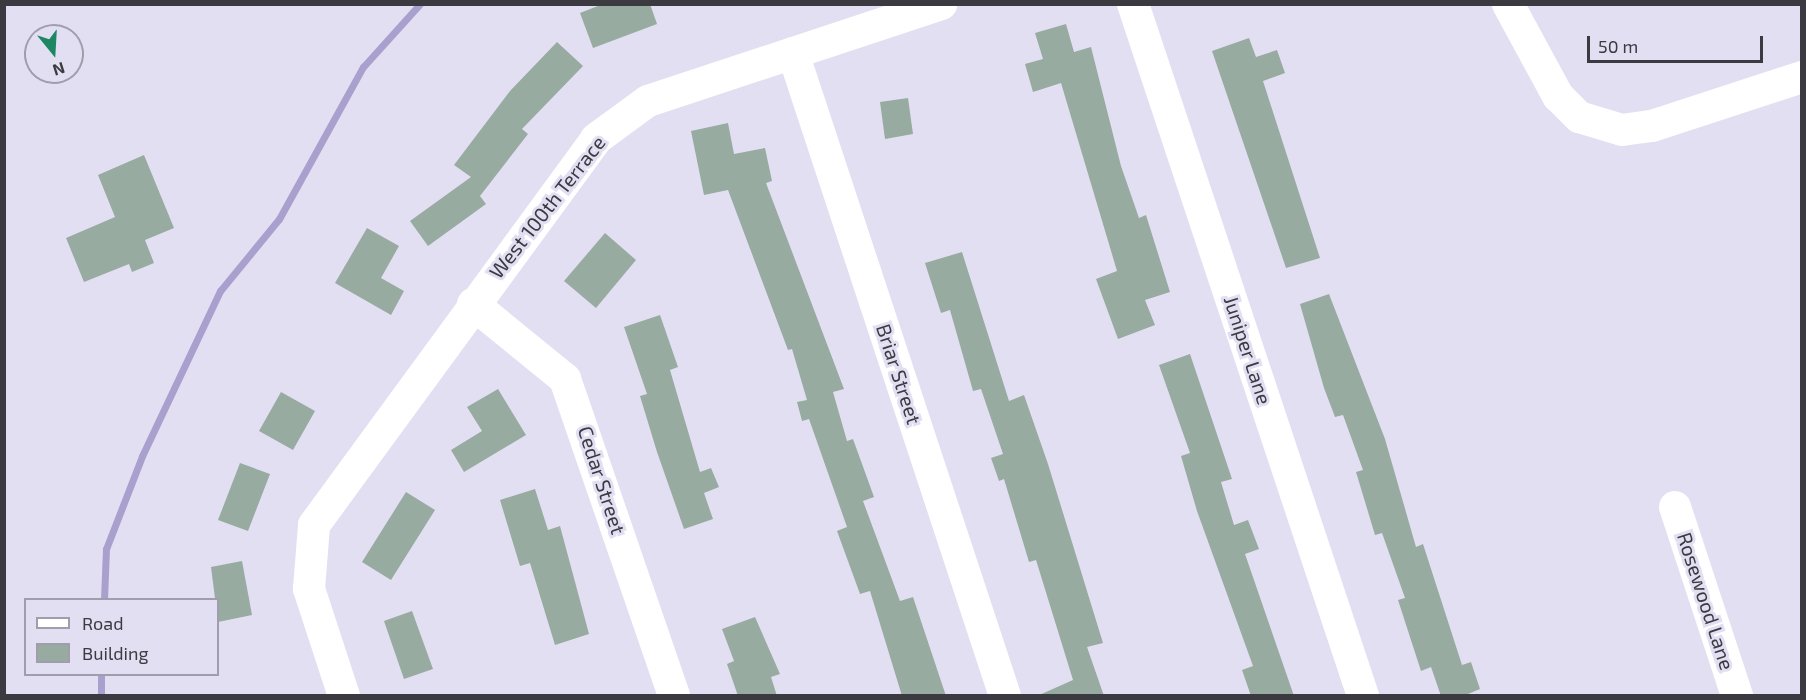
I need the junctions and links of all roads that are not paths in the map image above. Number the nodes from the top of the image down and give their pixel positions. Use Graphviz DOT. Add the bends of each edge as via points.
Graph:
graph roads {
  1 [pos="941,4"];
  2 [pos="1133,4"];
  3 [pos="1509,4"];
  4 [pos="793,53"];
  5 [pos="1802,77"];
  6 [pos="473,304"];
  7 [pos="1675,507"];
  8 [pos="344,696"];
  9 [pos="674,696"];
  10 [pos="1005,696"];
  11 [pos="1363,696"];
  12 [pos="1737,696"];
  1 -- 4 [label="street, West 100th Terrace"];
  2 -- 11 [label="street, Juniper Lane"];
  3 -- 5 [label="street" via="1558,96 1579,117 1622,130"];
  4 -- 6 [label="street, West 100th Terrace" via="648,101 621,116 596,139"];
  4 -- 10 [label="street, Briar Street"];
  6 -- 8 [label="street, West 100th Terrace" via="320,517 307,561 309,589"];
  6 -- 9 [label="street, Cedar Street" via="565,379"];
  7 -- 12 [label="street, Rosewood Lane"];
}
